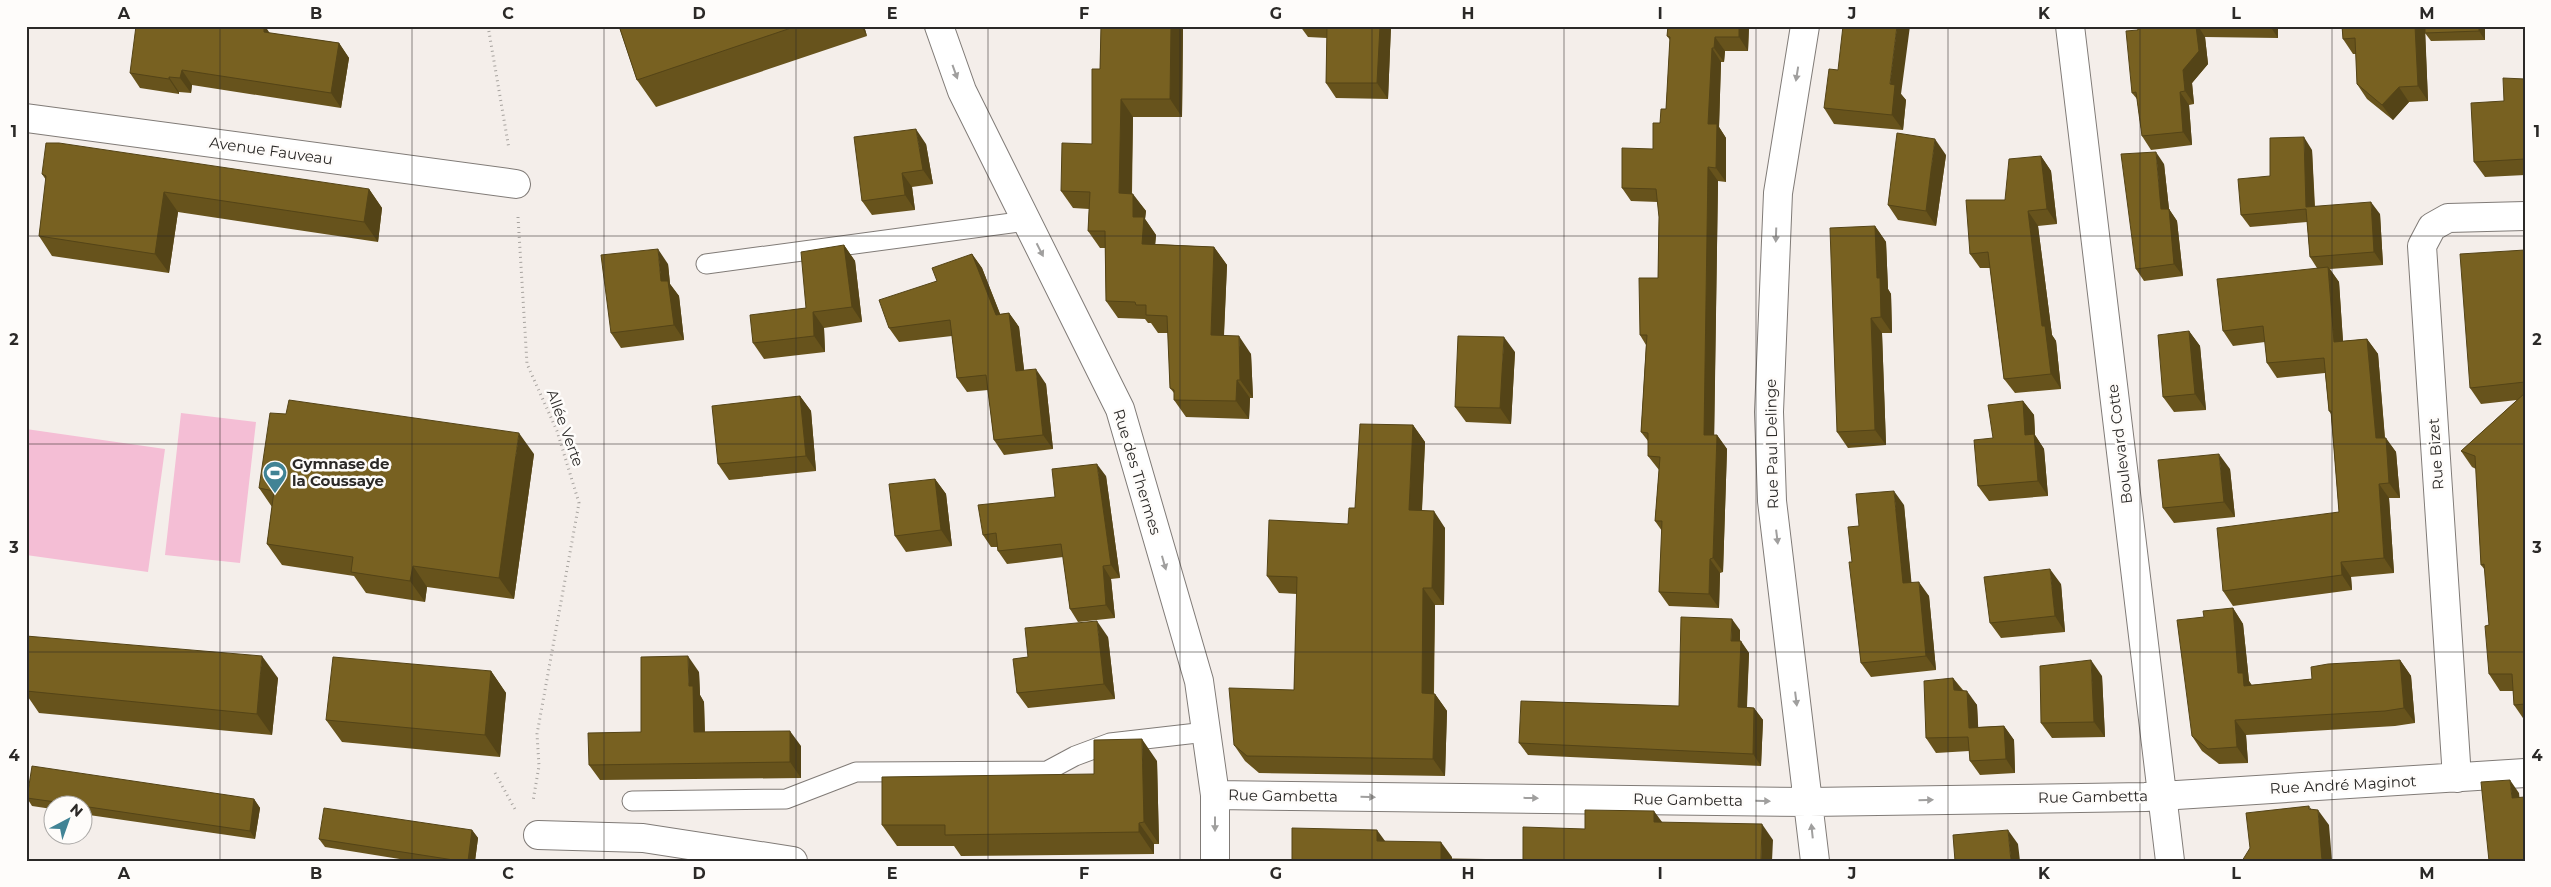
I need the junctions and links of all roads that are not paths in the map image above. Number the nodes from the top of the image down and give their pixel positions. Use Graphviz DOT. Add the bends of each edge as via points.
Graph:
graph roads {
  1 [pos="939,26"];
  2 [pos="1805,26"];
  3 [pos="2070,26"];
  4 [pos="26,118"];
  5 [pos="516,184"];
  6 [pos="2525,216"];
  7 [pos="1026,221"];
  8 [pos="706,264"];
  9 [pos="1206,732"];
  10 [pos="2525,773"];
  11 [pos="2457,778"];
  12 [pos="1214,795"];
  13 [pos="2162,796"];
  14 [pos="632,801"];
  15 [pos="1809,802"];
  16 [pos="534,826"];
  17 [pos="793,861"];
  18 [pos="1214,861"];
  19 [pos="1815,861"];
  20 [pos="2170,861"];
  1 -- 7 [label="street, Rue des Thermes, one-way" via="962,90"];
  2 -- 15 [label="street, Rue Paul Delinge, one-way" via="1778,193 1769,412 1772,501"];
  3 -- 13 [label="street, Boulevard Cotte"];
  4 -- 5 [label="street, Avenue Fauveau"];
  6 -- 11 [label="street, Rue Bizet" via="2448,218 2432,227 2422,246"];
  7 -- 8 [label="lane"];
  7 -- 9 [label="street, Rue des Thermes, one-way" via="1120,409 1198,681"];
  9 -- 12 [label="street, Rue des Thermes"];
  9 -- 14 [label="lane" via="1110,743 1074,756 1047,771 856,772 786,799"];
  10 -- 11 [label="street, Rue André Maginot"];
  11 -- 13 [label="street, Rue André Maginot"];
  12 -- 15 [label="street, Rue Gambetta, one-way"];
  12 -- 18 [label="street, Rue des Thermes, one-way"];
  15 -- 13 [label="street, Rue Gambetta, one-way"];
  13 -- 20 [label="street, Boulevard Cotte"];
  19 -- 15 [label="street, Rue Paul Delinge, one-way"];
  16 -- 17 [label="street" via="643,838"];
}
